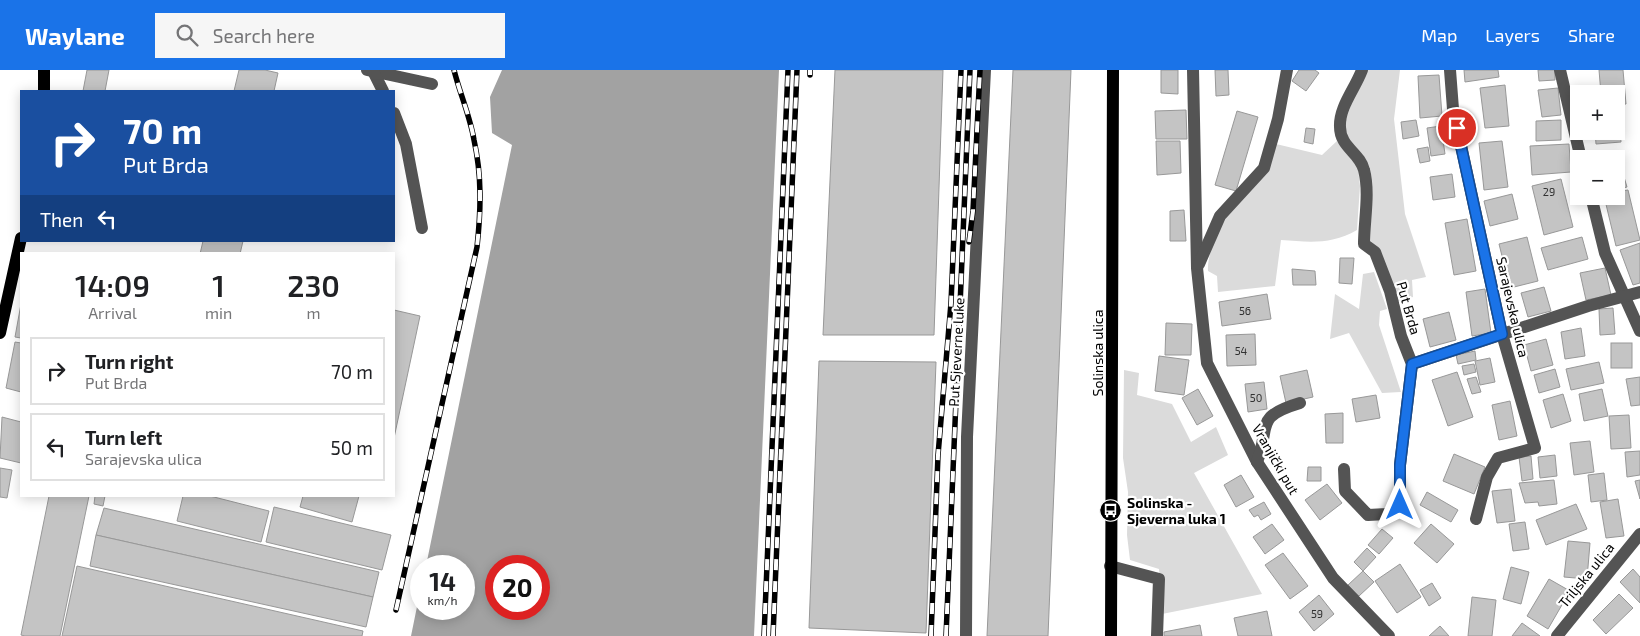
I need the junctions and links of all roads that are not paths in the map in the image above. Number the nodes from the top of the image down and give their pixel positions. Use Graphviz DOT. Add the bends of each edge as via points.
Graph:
graph roads {
  1 [pos="44,70"];
  2 [pos="985,70"];
  3 [pos="1113,70"];
  4 [pos="1193,70"];
  5 [pos="1287,70"];
  6 [pos="1362,70"];
  7 [pos="1450,70"];
  8 [pos="1560,70"];
  9 [pos="370,71"];
  10 [pos="432,84"];
  11 [pos="44,90"];
  12 [pos="382,90"];
  13 [pos="395,116"];
  14 [pos="1579,150"];
  15 [pos="1593,205"];
  16 [pos="422,228"];
  17 [pos="20,242"];
  18 [pos="1197,268"];
  19 [pos="1640,292"];
  20 [pos="1624,296"];
  21 [pos="1640,331"];
  22 [pos="0,333"];
  23 [pos="1502,334"];
  24 [pos="1412,364"];
  25 [pos="1300,403"];
  26 [pos="1257,462"];
  27 [pos="1344,469"];
  28 [pos="1476,519"];
  29 [pos="1640,534"];
  30 [pos="1110,566"];
  31 [pos="966,636"];
  32 [pos="1111,636"];
  33 [pos="1157,636"];
  34 [pos="1389,636"];
  35 [pos="1557,636"];
  1 -- 11 [label="main road"];
  2 -- 31 [label="street, Put Sjeverne luke" via="967,437"];
  3 -- 30 [label="main road, Solinska ulica"];
  4 -- 18 [label="street, Vranjički put"];
  5 -- 18 [label="street, Vranjički put" via="1264,168 1220,216"];
  6 -- 24 [label="street, Put Brda" via="1344,106 1340,135 1364,170 1364,244 1375,252"];
  7 -- 23 [label="street, Sarajevska ulica" via="1453,109"];
  8 -- 14 [label="street"];
  9 -- 10 [label="street"];
  9 -- 12 [label="street"];
  13 -- 16 [label="street" via="406,144"];
  15 -- 20 [label="street" via="1605,253"];
  17 -- 22 [label="main road"];
  18 -- 26 [label="street, Vranjički put" via="1207,364"];
  19 -- 20 [label="street"];
  20 -- 21 [label="street"];
  20 -- 23 [label="street"];
  23 -- 24 [label="street"];
  23 -- 28 [label="street, Sarajevska ulica" via="1535,448 1498,458 1487,477"];
  24 -- 27 [label="street" via="1400,465 1400,505 1387,514 1368,515 1346,491"];
  25 -- 26 [label="street" via="1272,414 1264,426"];
  26 -- 34 [label="street, Vranjički put" via="1333,578"];
  29 -- 35 [label="street, Triljska ulica"];
  30 -- 32 [label="main road, Solinska ulica"];
  30 -- 33 [label="street" via="1159,579"];
}
